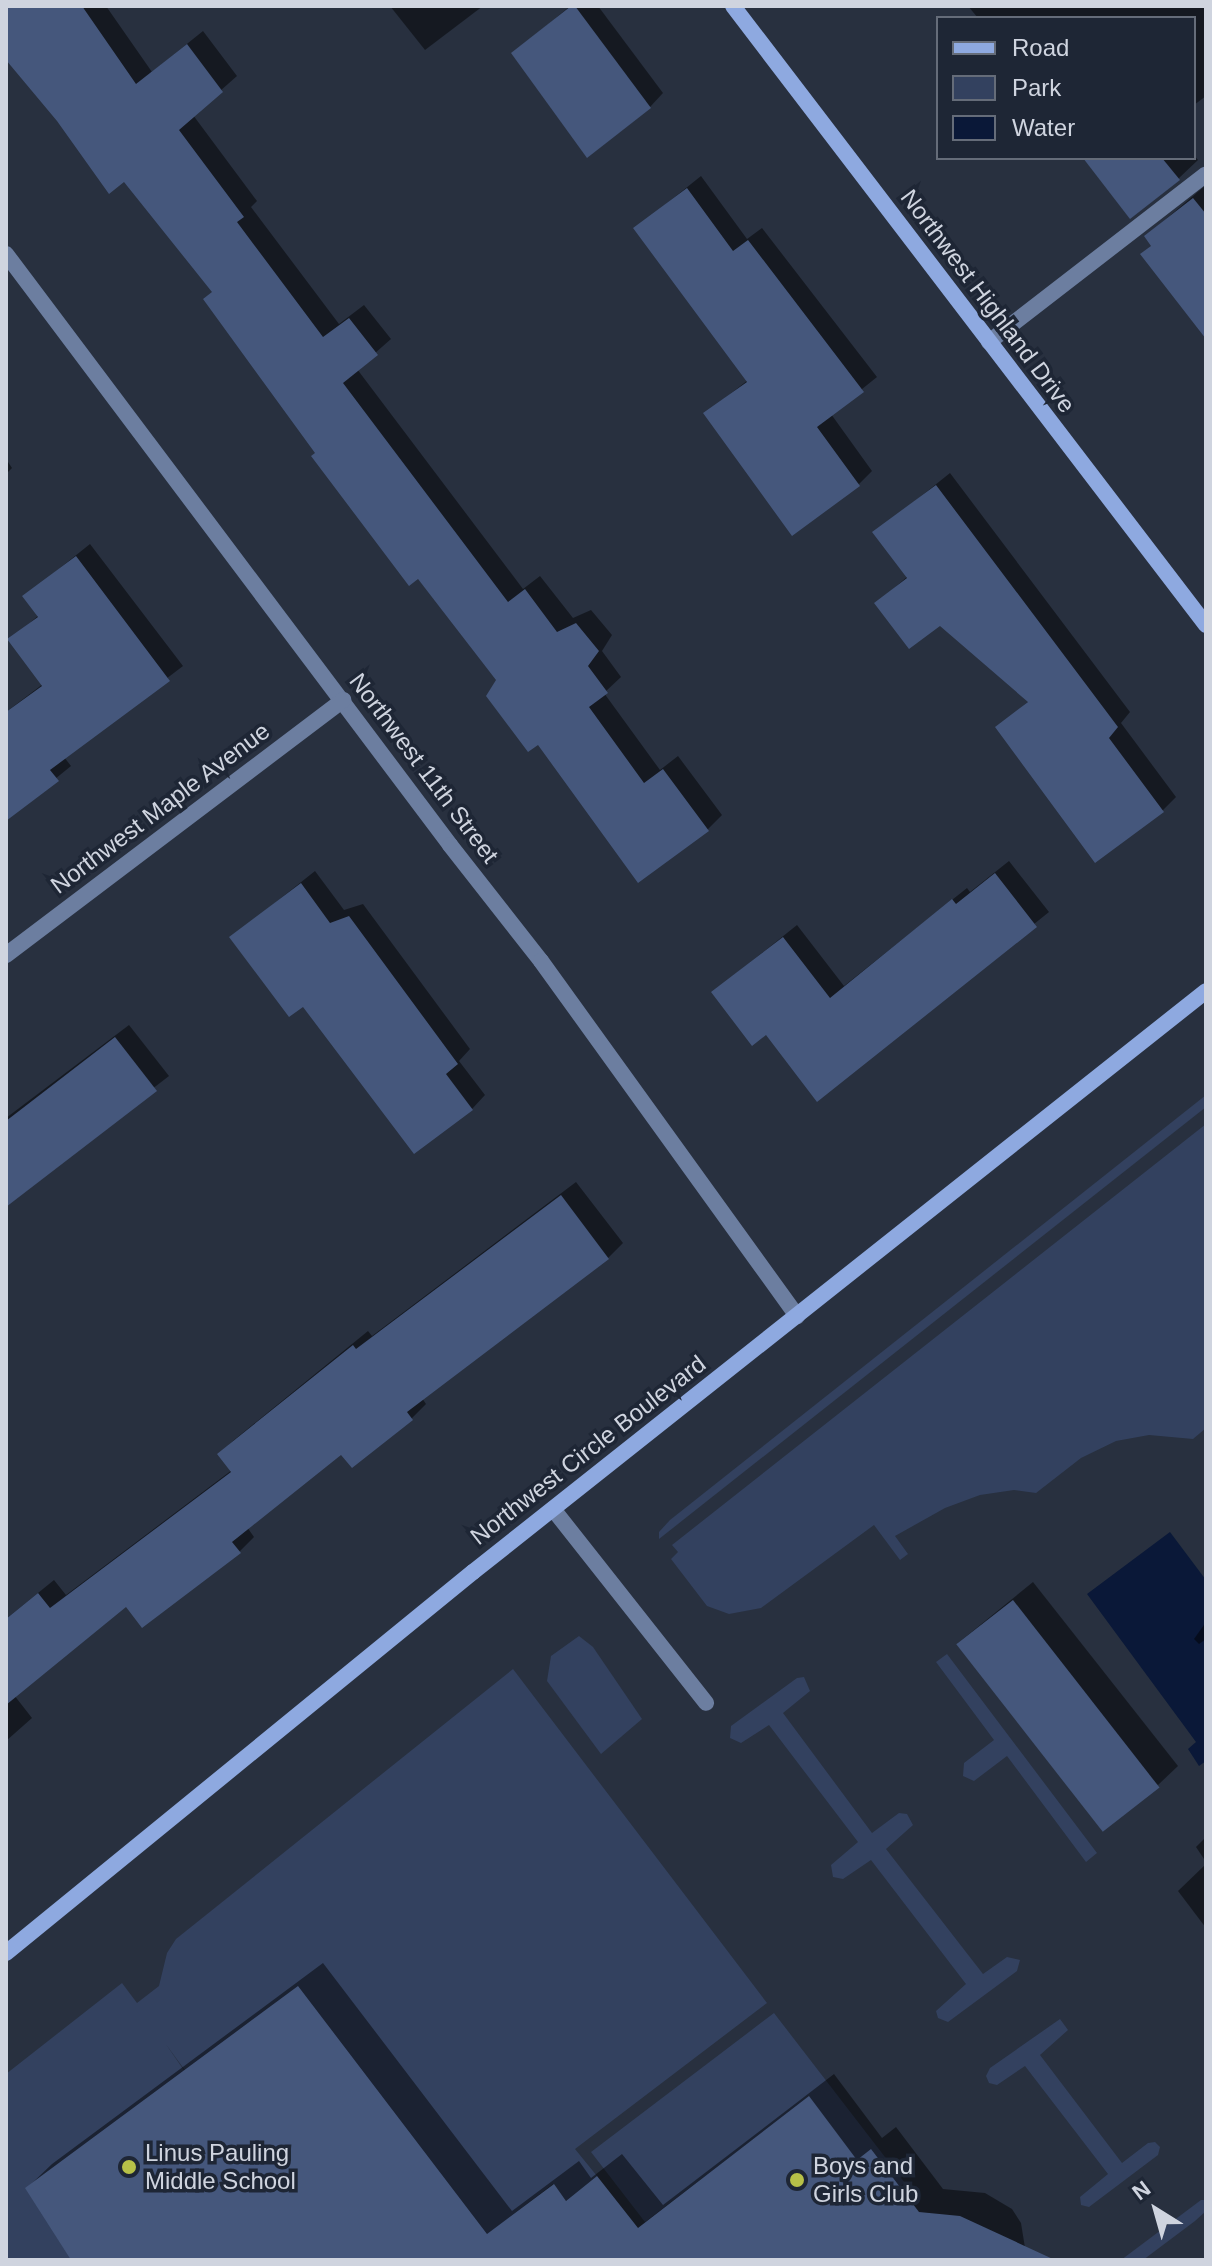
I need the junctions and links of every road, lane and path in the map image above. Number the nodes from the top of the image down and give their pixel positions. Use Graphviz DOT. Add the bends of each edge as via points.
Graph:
graph roads {
  1 [pos="733,6"];
  2 [pos="1206,174"];
  3 [pos="6,254"];
  4 [pos="989,342"];
  5 [pos="1206,625"];
  6 [pos="343,700"];
  7 [pos="6,955"];
  8 [pos="1206,991"];
  9 [pos="797,1316"];
  10 [pos="553,1509"];
  11 [pos="706,1703"];
  12 [pos="6,1953"];
  1 -- 4 [label="main road, Northwest Highland Drive"];
  2 -- 4 [label="street"];
  3 -- 6 [label="street, Northwest 11th Street"];
  4 -- 5 [label="main road, Northwest Highland Drive"];
  6 -- 7 [label="street, Northwest Maple Avenue"];
  6 -- 9 [label="street, Northwest 11th Street" via="541,961"];
  8 -- 9 [label="main road, Northwest Circle Boulevard"];
  9 -- 10 [label="main road, Northwest Circle Boulevard"];
  10 -- 11 [label="street"];
  10 -- 12 [label="main road, Northwest Circle Boulevard"];
}
